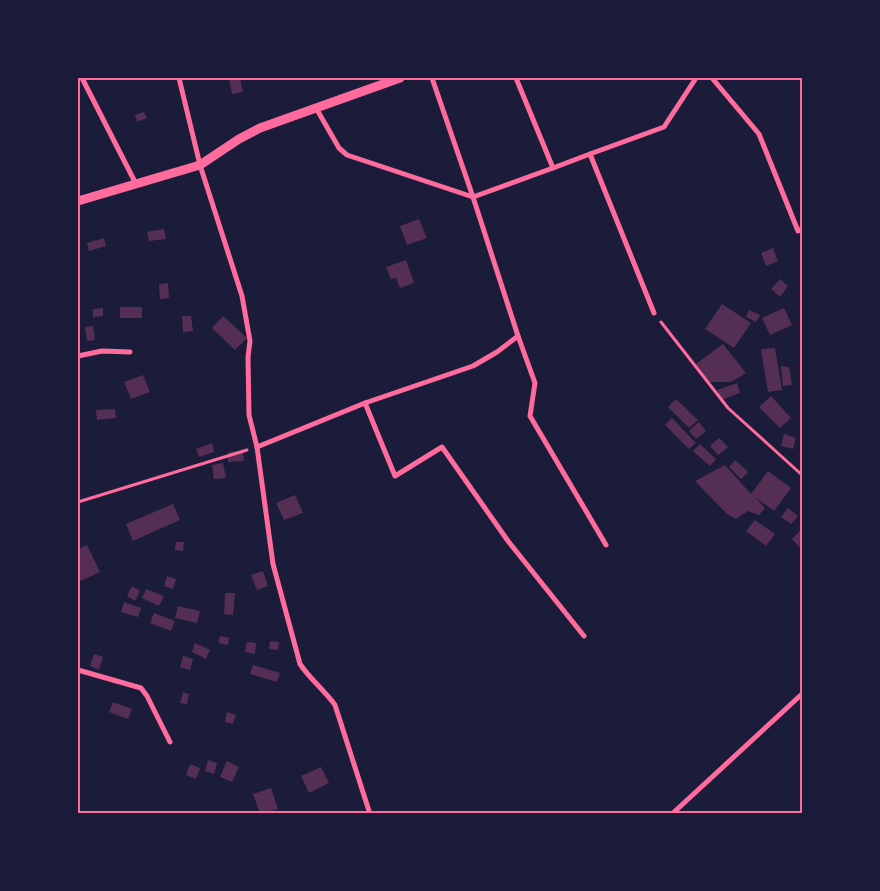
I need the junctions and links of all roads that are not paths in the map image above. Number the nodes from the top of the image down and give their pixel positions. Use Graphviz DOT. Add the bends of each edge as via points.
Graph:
graph roads {
  1 [pos="82,78"];
  2 [pos="179,78"];
  3 [pos="400,78"];
  4 [pos="432,78"];
  5 [pos="516,78"];
  6 [pos="696,78"];
  7 [pos="712,78"];
  8 [pos="316,108"];
  9 [pos="590,154"];
  10 [pos="200,165"];
  11 [pos="553,168"];
  12 [pos="136,184"];
  13 [pos="474,197"];
  14 [pos="78,202"];
  15 [pos="802,228"];
  16 [pos="654,313"];
  17 [pos="518,336"];
  18 [pos="130,352"];
  19 [pos="78,356"];
  20 [pos="365,403"];
  21 [pos="257,446"];
  22 [pos="606,545"];
  23 [pos="584,636"];
  24 [pos="78,670"];
  25 [pos="802,694"];
  26 [pos="170,742"];
  27 [pos="370,814"];
  28 [pos="672,814"];
  1 -- 12 [label="street"];
  2 -- 10 [label="street"];
  3 -- 8 [label="street"];
  4 -- 13 [label="street"];
  5 -- 11 [label="street"];
  6 -- 9 [label="street" via="664,127"];
  7 -- 15 [label="street" via="759,134 798,231"];
  8 -- 10 [label="street" via="260,128"];
  8 -- 13 [label="street" via="338,148 347,155"];
  9 -- 11 [label="street"];
  9 -- 16 [label="street"];
  10 -- 12 [label="street"];
  10 -- 21 [label="street" via="242,296 250,341 250,415"];
  11 -- 13 [label="street"];
  12 -- 14 [label="street"];
  13 -- 17 [label="street"];
  17 -- 20 [label="street" via="473,366"];
  17 -- 22 [label="street" via="535,383 530,416"];
  18 -- 19 [label="street" via="102,351"];
  20 -- 21 [label="street"];
  20 -- 23 [label="street" via="395,476 442,446 508,541"];
  21 -- 27 [label="street" via="273,564 300,664 335,705"];
  24 -- 26 [label="street" via="141,688"];
  25 -- 28 [label="street"];
}
